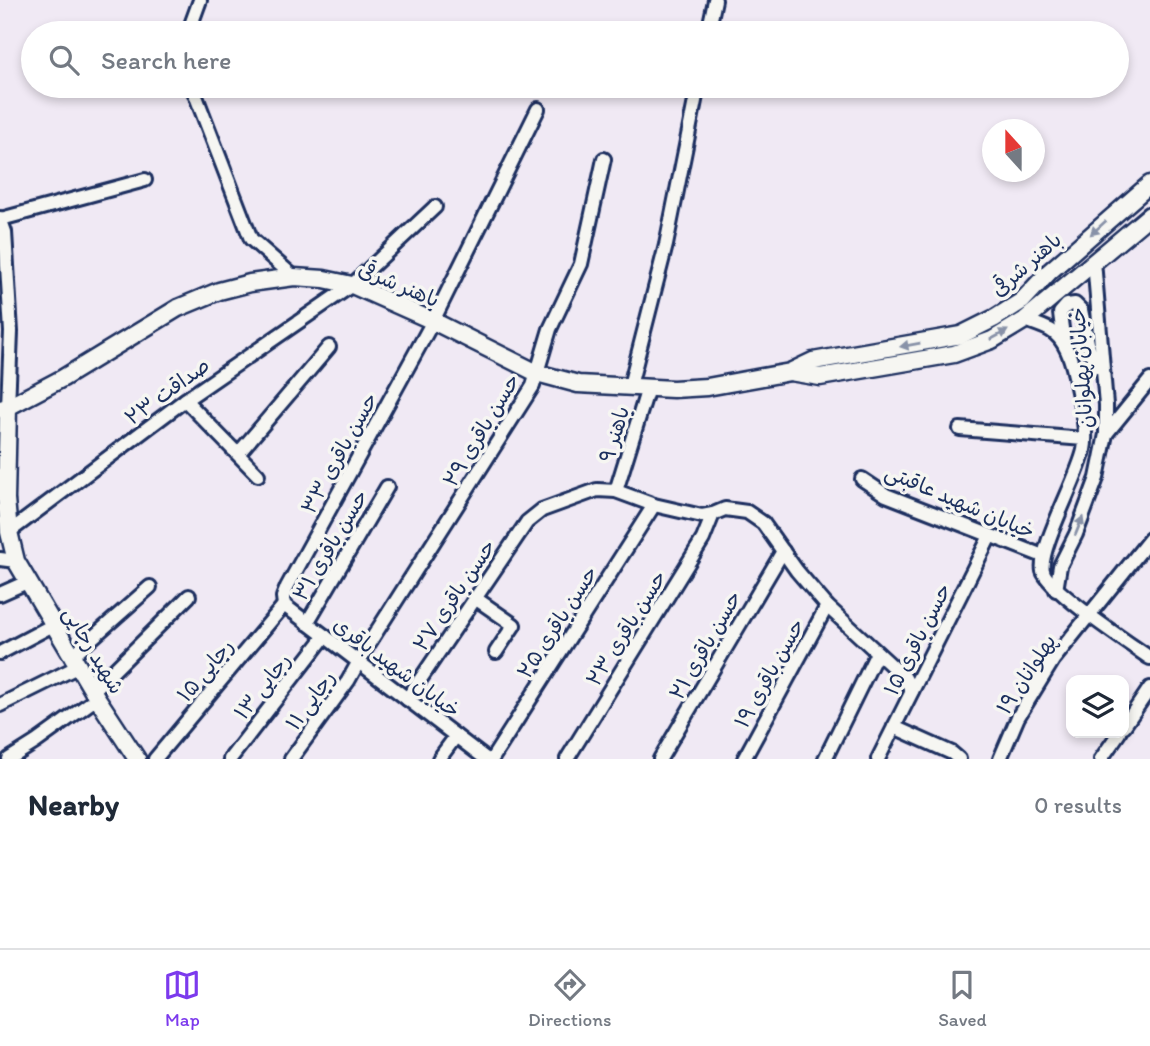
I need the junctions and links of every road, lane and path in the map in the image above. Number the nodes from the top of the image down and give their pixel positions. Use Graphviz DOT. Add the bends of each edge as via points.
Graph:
graph roads {
  1 [pos="200,0"];
  2 [pos="715,0"];
  3 [pos="192,21"];
  4 [pos="711,21"];
  5 [pos="197,98"];
  6 [pos="696,98"];
  7 [pos="538,109"];
  8 [pos="604,159"];
  9 [pos="145,180"];
  10 [pos="1150,184"];
  11 [pos="435,207"];
  12 [pos="1150,215"];
  13 [pos="1,218"];
  14 [pos="1094,261"];
  15 [pos="295,277"];
  16 [pos="352,285"];
  17 [pos="1025,320"];
  18 [pos="433,321"];
  19 [pos="1064,345"];
  20 [pos="328,347"];
  21 [pos="790,372"];
  22 [pos="537,373"];
  23 [pos="1102,373"];
  24 [pos="1150,380"];
  25 [pos="630,386"];
  26 [pos="648,388"];
  27 [pos="185,400"];
  28 [pos="4,408"];
  29 [pos="960,429"];
  30 [pos="1106,434"];
  31 [pos="1084,439"];
  32 [pos="238,454"];
  33 [pos="258,475"];
  34 [pos="862,479"];
  35 [pos="387,487"];
  36 [pos="615,491"];
  37 [pos="654,505"];
  38 [pos="713,514"];
  39 [pos="9,532"];
  40 [pos="990,536"];
  41 [pos="1150,540"];
  42 [pos="783,551"];
  43 [pos="1043,556"];
  44 [pos="8,560"];
  45 [pos="27,582"];
  46 [pos="150,587"];
  47 [pos="1056,590"];
  48 [pos="0,594"];
  49 [pos="189,596"];
  50 [pos="475,598"];
  51 [pos="284,605"];
  52 [pos="827,606"];
  53 [pos="1091,615"];
  54 [pos="307,623"];
  55 [pos="55,624"];
  56 [pos="325,636"];
  57 [pos="496,652"];
  58 [pos="0,653"];
  59 [pos="877,653"];
  60 [pos="1150,658"];
  61 [pos="76,660"];
  62 [pos="359,662"];
  63 [pos="1150,688"];
  64 [pos="912,691"];
  65 [pos="95,694"];
  66 [pos="407,699"];
  67 [pos="0,705"];
  68 [pos="1129,719"];
  69 [pos="894,727"];
  70 [pos="456,736"];
  71 [pos="1116,738"];
  72 [pos="9,759"];
  73 [pos="137,759"];
  74 [pos="156,759"];
  75 [pos="230,759"];
  76 [pos="291,759"];
  77 [pos="439,759"];
  78 [pos="486,759"];
  79 [pos="492,759"];
  80 [pos="567,759"];
  81 [pos="660,759"];
  82 [pos="744,759"];
  83 [pos="825,759"];
  84 [pos="878,759"];
  85 [pos="959,759"];
  86 [pos="1000,759"];
  87 [pos="1101,759"];
  1 -- 3 [label="street"];
  2 -- 4 [label="street"];
  5 -- 15 [label="street" via="251,239"];
  6 -- 25 [label="street" via="666,246"];
  7 -- 18 [label="street, حسن باقری ۳۳"];
  8 -- 22 [label="street, حسن باقری ۲۹" via="581,264 550,329"];
  9 -- 13 [label="street"];
  10 -- 21 [label="street, باهنر شرقی, one-way" via="1021,301 995,318 961,335 813,361"];
  11 -- 16 [label="street, صداقت ۲۳"];
  12 -- 14 [label="street, باهنر شرقی"];
  13 -- 28 [label="street" via="11,332"];
  14 -- 17 [label="street, باهنر شرقی"];
  14 -- 23 [label="street, خیابان پهلوانان"];
  15 -- 16 [label="street, باهنر شرقی"];
  15 -- 28 [label="street, باهنر شرقی" via="219,291 178,308"];
  16 -- 18 [label="street, باهنر شرقی"];
  16 -- 27 [label="street, صداقت ۲۳"];
  17 -- 19 [label="street, خیابان پهلوانان" via="1052,331"];
  21 -- 17 [label="street, باهنر شرقی, one-way" via="820,377 954,354 992,340"];
  18 -- 22 [label="street, باهنر شرقی"];
  18 -- 51 [label="street, حسن باقری ۳۳" via="287,587"];
  19 -- 23 [label="street" via="1060,313 1075,304"];
  19 -- 31 [label="street, خیابان پهلوانان" via="1074,371"];
  20 -- 32 [label="street"];
  21 -- 26 [label="street, باهنر شرقی" via="706,387"];
  22 -- 25 [label="street, باهنر شرقی" via="578,384"];
  22 -- 62 [label="street, حسن باقری ۲۹"];
  23 -- 30 [label="street, خیابان پهلوانان"];
  24 -- 30 [label="street"];
  25 -- 26 [label="street, باهنر شرقی"];
  26 -- 36 [label="street, باهنر ۹"];
  27 -- 32 [label="street"];
  27 -- 39 [label="street, صداقت ۲۳"];
  28 -- 39 [label="street, شهید رجایی"];
  29 -- 31 [label="street"];
  47 -- 30 [label="street, خیابان پهلوانان, one-way" via="1060,566 1097,478"];
  31 -- 43 [label="street, خیابان پهلوانان" via="1073,482"];
  32 -- 33 [label="street"];
  34 -- 40 [label="street, خیابان شهید عاقبتی" via="886,495"];
  35 -- 54 [label="street, حسن باقری ۳۱"];
  36 -- 37 [label="street"];
  36 -- 50 [label="street, حسن باقری ۲۷" via="586,492 534,515"];
  37 -- 38 [label="street" via="702,516"];
  37 -- 79 [label="street, حسن باقری ۲۵"];
  38 -- 42 [label="street" via="725,509 747,512 763,523"];
  38 -- 80 [label="street, حسن باقری ۲۳" via="703,539"];
  39 -- 44 [label="street, شهید رجایی"];
  40 -- 43 [label="street, خیابان شهید عاقبتی"];
  40 -- 64 [label="street, حسن باقری ۱۵"];
  41 -- 53 [label="street, پهلوانان ۱۹"];
  42 -- 52 [label="street"];
  42 -- 81 [label="street, حسن باقری ۲۱"];
  43 -- 47 [label="street" via="1044,573"];
  44 -- 45 [label="street, شهید رجایی"];
  45 -- 48 [label="street"];
  45 -- 55 [label="street, شهید رجایی"];
  46 -- 61 [label="street"];
  47 -- 53 [label="street"];
  49 -- 65 [label="street"];
  50 -- 57 [label="street" via="514,625"];
  50 -- 66 [label="street, حسن باقری ۲۷"];
  51 -- 54 [label="street, خیابان شهید باقری"];
  51 -- 74 [label="street, رجایی ۱۵"];
  52 -- 59 [label="street"];
  52 -- 82 [label="street, حسن باقری ۱۹"];
  53 -- 60 [label="street"];
  53 -- 86 [label="street, پهلوانان ۱۹" via="1054,660 1018,717"];
  54 -- 56 [label="street, خیابان شهید باقری"];
  55 -- 58 [label="street"];
  55 -- 61 [label="street, شهید رجایی"];
  56 -- 62 [label="street, خیابان شهید باقری"];
  56 -- 75 [label="street, رجایی ۱۳"];
  59 -- 64 [label="street" via="905,678"];
  59 -- 83 [label="street"];
  61 -- 65 [label="street, شهید رجایی"];
  61 -- 67 [label="street"];
  62 -- 66 [label="street, خیابان شهید باقری"];
  62 -- 76 [label="street, رجایی ۱۱"];
  63 -- 68 [label="street"];
  64 -- 69 [label="street, حسن باقری ۱۵"];
  65 -- 72 [label="street"];
  65 -- 73 [label="street, شهید رجایی"];
  66 -- 70 [label="street, خیابان شهید باقری"];
  69 -- 84 [label="street, حسن باقری ۱۵"];
  69 -- 85 [label="street"];
  70 -- 77 [label="street"];
  70 -- 78 [label="street, خیابان شهید باقری"];
  71 -- 87 [label="street"];
}
